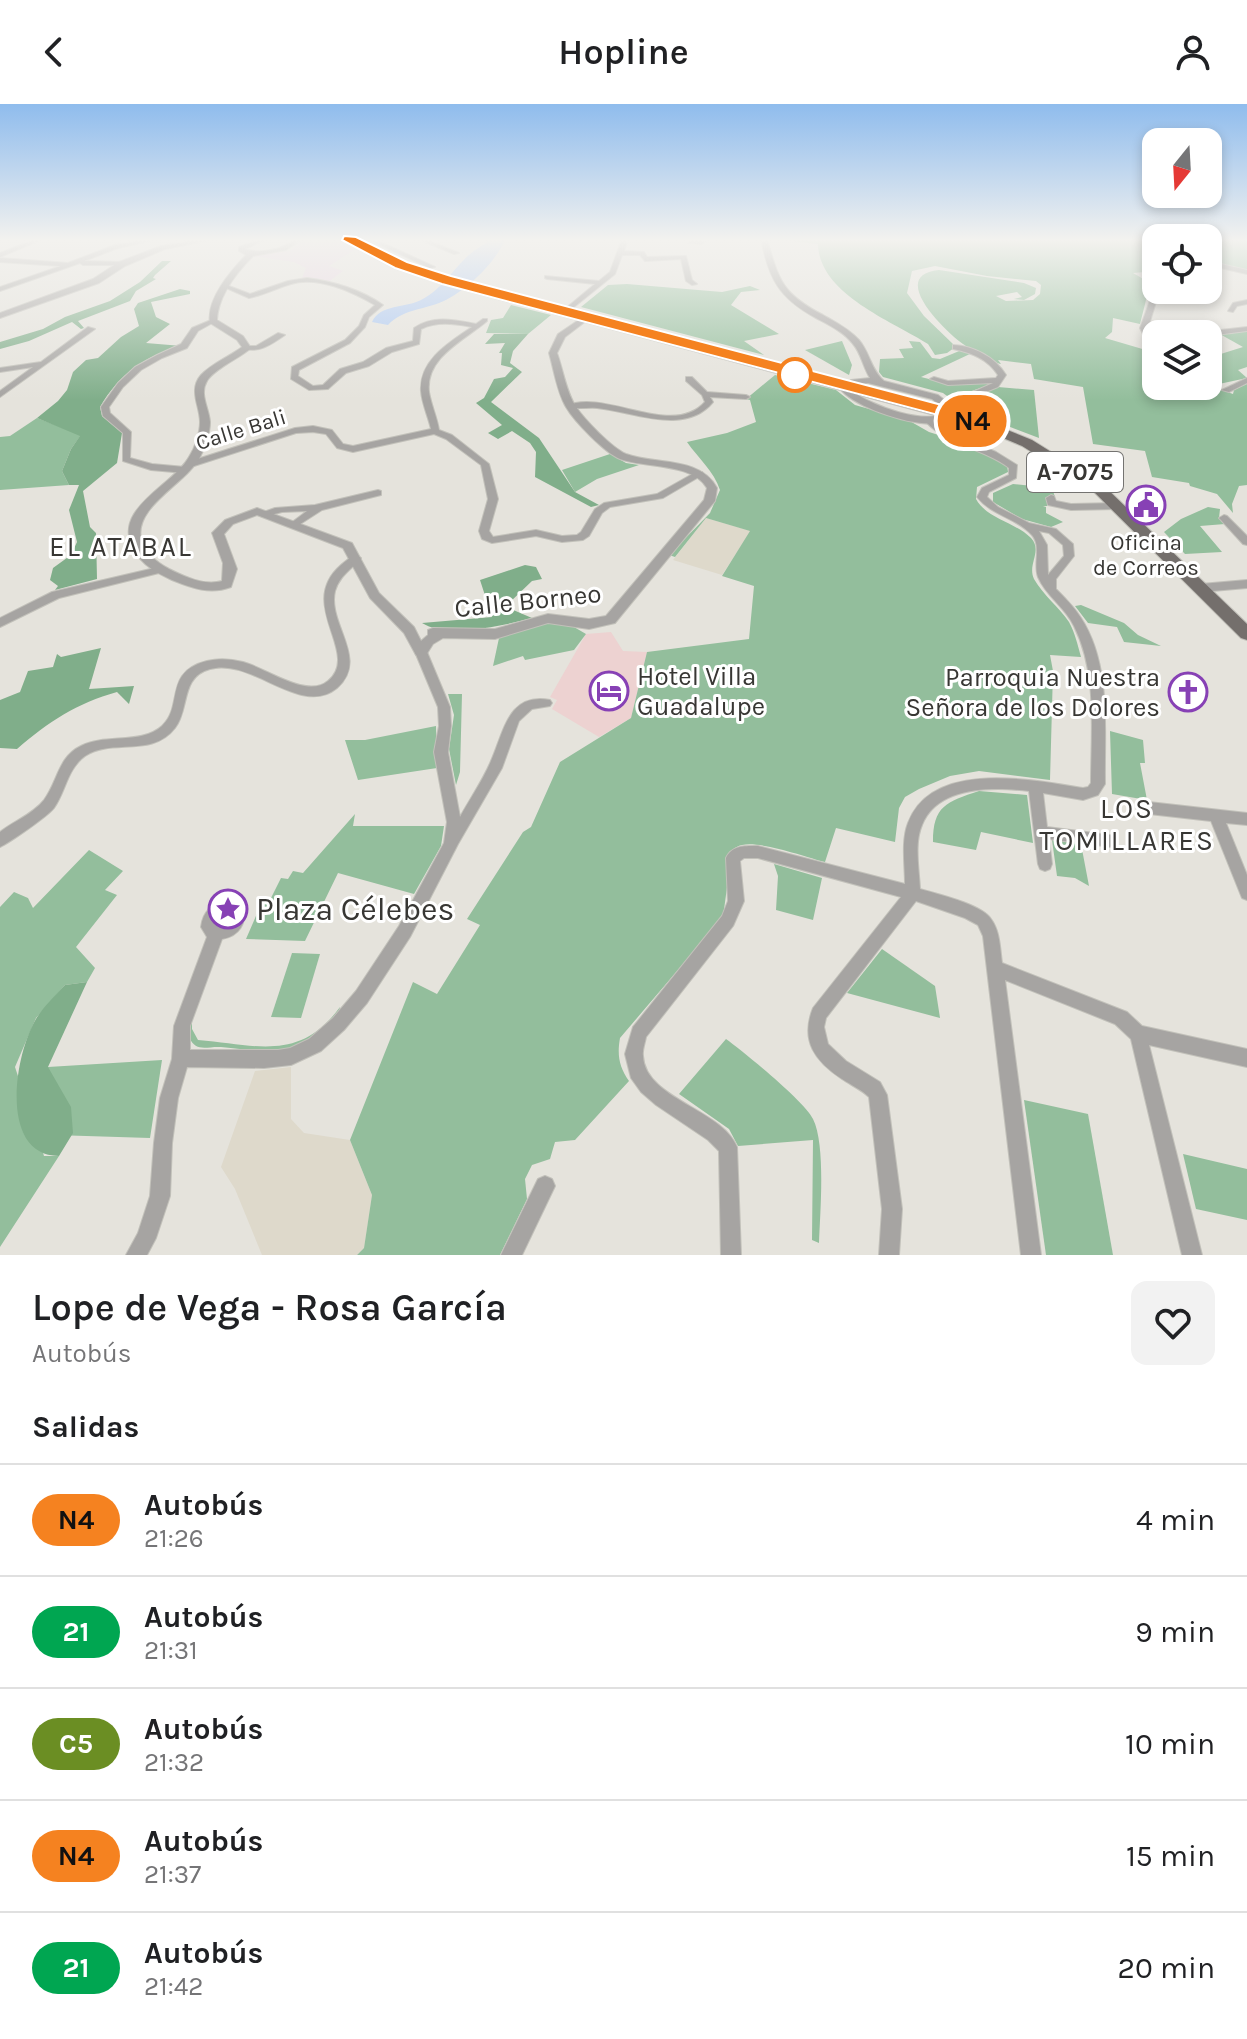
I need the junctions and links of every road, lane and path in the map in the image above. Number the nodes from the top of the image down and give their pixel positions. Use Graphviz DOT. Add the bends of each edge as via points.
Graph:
graph roads {
  1 [pos="64,293"];
  2 [pos="223,293"];
  3 [pos="352,293"];
  4 [pos="493,293"];
  5 [pos="497,293"];
  6 [pos="589,293"];
  7 [pos="785,293"];
  8 [pos="1247,302"];
  9 [pos="567,310"];
  10 [pos="1231,311"];
  11 [pos="0,316"];
  12 [pos="583,319"];
  13 [pos="213,321"];
  14 [pos="91,329"];
  15 [pos="1247,329"];
  16 [pos="1222,332"];
  17 [pos="281,335"];
  18 [pos="956,347"];
  19 [pos="247,348"];
  20 [pos="43,363"];
  21 [pos="0,370"];
  22 [pos="867,370"];
  23 [pos="689,379"];
  24 [pos="934,379"];
  25 [pos="1000,380"];
  26 [pos="1247,380"];
  27 [pos="881,383"];
  28 [pos="852,384"];
  29 [pos="1226,390"];
  30 [pos="705,394"];
  31 [pos="0,395"];
  32 [pos="746,397"];
  33 [pos="570,406"];
  34 [pos="952,413"];
  35 [pos="930,421"];
  36 [pos="980,423"];
  37 [pos="435,431"];
  38 [pos="188,467"];
  39 [pos="699,474"];
  40 [pos="378,493"];
  41 [pos="1051,498"];
  42 [pos="1117,506"];
  43 [pos="318,508"];
  44 [pos="263,514"];
  45 [pos="1224,518"];
  46 [pos="1021,524"];
  47 [pos="294,525"];
  48 [pos="1245,537"];
  49 [pos="356,558"];
  50 [pos="159,570"];
  51 [pos="1247,584"];
  52 [pos="1201,588"];
  53 [pos="1051,589"];
  54 [pos="0,623"];
  55 [pos="409,630"];
  56 [pos="439,634"];
  57 [pos="1247,634"];
  58 [pos="421,652"];
  59 [pos="546,703"];
  60 [pos="1035,786"];
  61 [pos="1149,808"];
  62 [pos="1216,816"];
  63 [pos="1247,819"];
  64 [pos="1041,832"];
  65 [pos="0,841"];
  66 [pos="1110,841"];
  67 [pos="451,844"];
  68 [pos="1045,864"];
  69 [pos="1247,893"];
  70 [pos="912,895"];
  71 [pos="216,933"];
  72 [pos="995,968"];
  73 [pos="1138,1034"];
  74 [pos="1247,1058"];
  75 [pos="181,1059"];
  76 [pos="545,1186"];
  77 [pos="136,1255"];
  78 [pos="511,1255"];
  79 [pos="731,1255"];
  80 [pos="889,1255"];
  81 [pos="1031,1255"];
  82 [pos="1192,1255"];
  1 -- 11 [label="street"];
  2 -- 13 [label="street" via="212,310"];
  3 -- 37 [label="street" via="380,305 366,316 359,333 293,372 312,388 325,387 337,375 381,353 416,342 418,328 425,324 481,323 427,370 425,388"];
  4 -- 12 [label="main road, A-7075"];
  5 -- 9 [label="main road, A-7075"];
  6 -- 9 [label="street"];
  7 -- 22 [label="street" via="849,335 864,353"];
  8 -- 10 [label="street" via="1235,304"];
  9 -- 28 [label="main road, A-7075"];
  12 -- 28 [label="main road, A-7075"];
  12 -- 33 [label="street" via="561,336 553,353"];
  13 -- 19 [label="street"];
  13 -- 38 [label="street" via="195,330 184,346 130,373 105,407 127,432 126,459 151,467"];
  14 -- 20 [label="street"];
  15 -- 16 [label="street"];
  17 -- 19 [label="street"];
  18 -- 25 [label="street" via="983,356 1000,369"];
  19 -- 38 [label="street" via="200,382 197,391 206,426"];
  20 -- 21 [label="street"];
  20 -- 31 [label="street"];
  22 -- 27 [label="street"];
  22 -- 28 [label="street"];
  23 -- 30 [label="street"];
  24 -- 25 [label="street"];
  25 -- 36 [label="street" via="966,397 989,418"];
  26 -- 29 [label="street"];
  27 -- 28 [label="street"];
  27 -- 34 [label="street" via="935,397"];
  28 -- 34 [label="main road, A-7075"];
  28 -- 35 [label="street" via="851,397 860,402"];
  30 -- 32 [label="street"];
  30 -- 33 [label="street" via="707,408 683,416"];
  33 -- 39 [label="street" via="621,456"];
  34 -- 35 [label="street"];
  34 -- 36 [label="main road, A-7075"];
  35 -- 46 [label="street" via="1014,467 1013,476 985,490 982,497"];
  36 -- 42 [label="main road, A-7075" via="1058,461"];
  37 -- 38 [label="street, Calle Bali" via="353,449 340,446 329,432 295,431"];
  37 -- 39 [label="street" via="485,464 493,499 484,531 492,540 536,533 579,538 607,505 660,496"];
  38 -- 50 [label="street" via="135,522 138,549"];
  39 -- 56 [label="street, Calle Borneo" via="712,488 709,501 610,620 589,624 548,618 495,634"];
  40 -- 43 [label="street"];
  41 -- 42 [label="street" via="1051,503 1071,507"];
  42 -- 52 [label="main road, A-7075"];
  43 -- 44 [label="street"];
  43 -- 47 [label="street"];
  44 -- 47 [label="street"];
  44 -- 50 [label="street" via="243,514 218,533 230,560 227,584 201,586"];
  45 -- 48 [label="street"];
  46 -- 53 [label="street" via="1043,545 1040,570"];
  46 -- 53 [label="street" via="1052,531 1068,544 1069,556 1051,579"];
  47 -- 49 [label="street" via="348,546"];
  49 -- 55 [label="street" via="374,595"];
  49 -- 65 [label="street" via="330,581 326,600 341,637 344,662 334,684 309,694 232,663 196,670 183,682 168,729 146,740 82,750 66,766 49,803"];
  50 -- 54 [label="street" via="56,595"];
  51 -- 52 [label="street"];
  52 -- 57 [label="main road, A-7075"];
  53 -- 60 [label="street" via="1077,621 1095,671 1098,784 1083,794"];
  55 -- 56 [label="street, Calle Borneo"];
  55 -- 58 [label="street"];
  56 -- 58 [label="street, Calle Borneo"];
  58 -- 67 [label="street" via="444,707 441,752 454,822"];
  59 -- 67 [label="street" via="529,705 514,718 497,764"];
  60 -- 64 [label="street"];
  60 -- 70 [label="street" via="986,782 928,803 915,823"];
  61 -- 62 [label="street"];
  62 -- 63 [label="street"];
  62 -- 69 [label="street"];
  64 -- 66 [label="street"];
  64 -- 68 [label="street"];
  67 -- 75 [label="street" via="378,974 347,1015 313,1047 291,1056"];
  70 -- 72 [label="street" via="972,912 982,920"];
  70 -- 79 [label="street" via="742,852 733,858 736,901 728,921 639,1033 632,1049 636,1074 653,1093 718,1133 728,1147"];
  70 -- 80 [label="street" via="813,1026 823,1053 878,1095 892,1209"];
  71 -- 75 [label="street" via="182,1026"];
  72 -- 73 [label="street" via="1121,1018"];
  72 -- 81 [label="street"];
  73 -- 74 [label="street"];
  73 -- 82 [label="street"];
  75 -- 77 [label="street" via="169,1098 160,1196"];
  76 -- 78 [label="street"];
}
